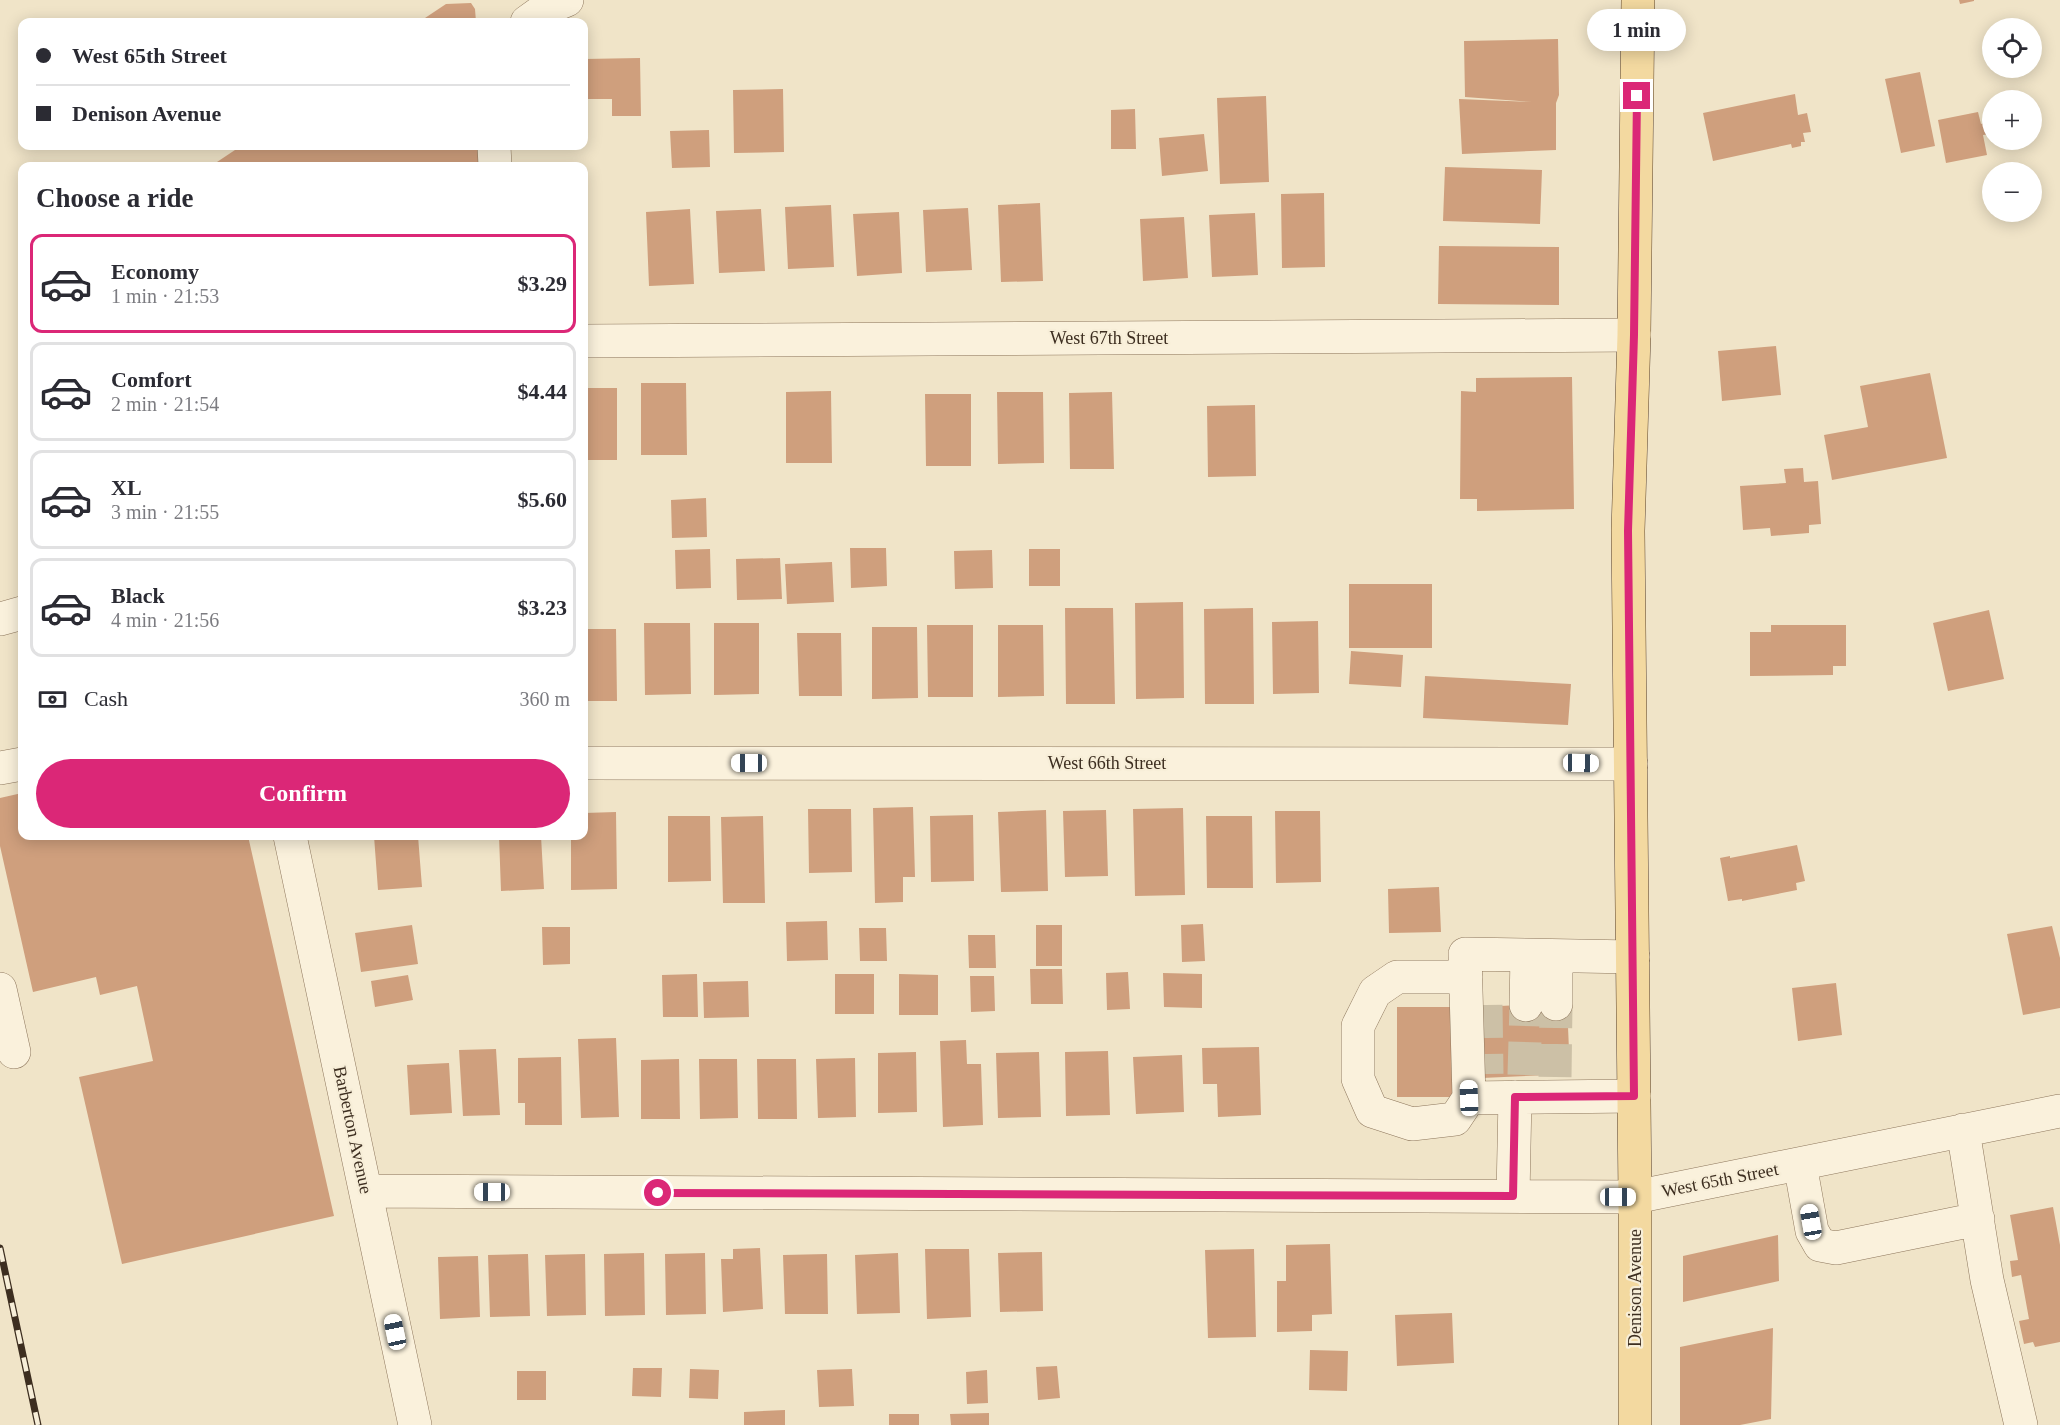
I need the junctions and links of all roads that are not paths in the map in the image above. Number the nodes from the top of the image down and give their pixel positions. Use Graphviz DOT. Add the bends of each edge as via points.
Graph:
graph roads {
  1 [pos="567,0"];
  2 [pos="1638,0"];
  3 [pos="533,18"];
  4 [pos="1634,335"];
  5 [pos="588,341"];
  6 [pos="18,614"];
  7 [pos="0,619"];
  8 [pos="588,763"];
  9 [pos="1631,764"];
  10 [pos="18,765"];
  11 [pos="0,768"];
  12 [pos="291,840"];
  13 [pos="1542,956"];
  14 [pos="1633,957"];
  15 [pos="1475,966"];
  16 [pos="0,989"];
  17 [pos="1486,1005"];
  18 [pos="1541,1005"];
  19 [pos="14,1052"];
  20 [pos="1515,1089"];
  21 [pos="1634,1096"];
  22 [pos="2060,1111"];
  23 [pos="1963,1131"];
  24 [pos="1800,1164"];
  25 [pos="366,1191"];
  26 [pos="1513,1196"];
  27 [pos="1635,1197"];
  28 [pos="1978,1219"];
  29 [pos="415,1425"];
  30 [pos="1635,1425"];
  31 [pos="2021,1425"];
  1 -- 3 [label="street"];
  2 -- 4 [label="main road, Denison Avenue"];
  4 -- 5 [label="street, West 67th Street"];
  4 -- 9 [label="main road, Denison Avenue" via="1628,531"];
  6 -- 7 [label="street"];
  8 -- 9 [label="street, West 66th Street"];
  9 -- 14 [label="main road, Denison Avenue"];
  10 -- 11 [label="street"];
  12 -- 25 [label="street, Barberton Avenue"];
  13 -- 14 [label="street"];
  13 -- 15 [label="street"];
  13 -- 18 [label="street"];
  14 -- 21 [label="main road, Denison Avenue"];
  15 -- 17 [label="street"];
  15 -- 20 [label="street"];
  15 -- 20 [label="street" via="1397,977 1375,992 1358,1026 1358,1079 1372,1111 1412,1124 1455,1119"];
  16 -- 19 [label="street"];
  20 -- 21 [label="street"];
  20 -- 26 [label="street"];
  21 -- 27 [label="main road, Denison Avenue"];
  22 -- 23 [label="street, West 65th Street"];
  23 -- 24 [label="street, West 65th Street"];
  23 -- 28 [label="street"];
  24 -- 27 [label="street, West 65th Street"];
  24 -- 28 [label="street" via="1812,1231 1820,1245 1836,1248"];
  25 -- 26 [label="street, West 65th Street"];
  25 -- 29 [label="street, Barberton Avenue"];
  26 -- 27 [label="street, West 65th Street"];
  27 -- 30 [label="main road, Denison Avenue"];
  28 -- 31 [label="street" via="1987,1280"];
}
